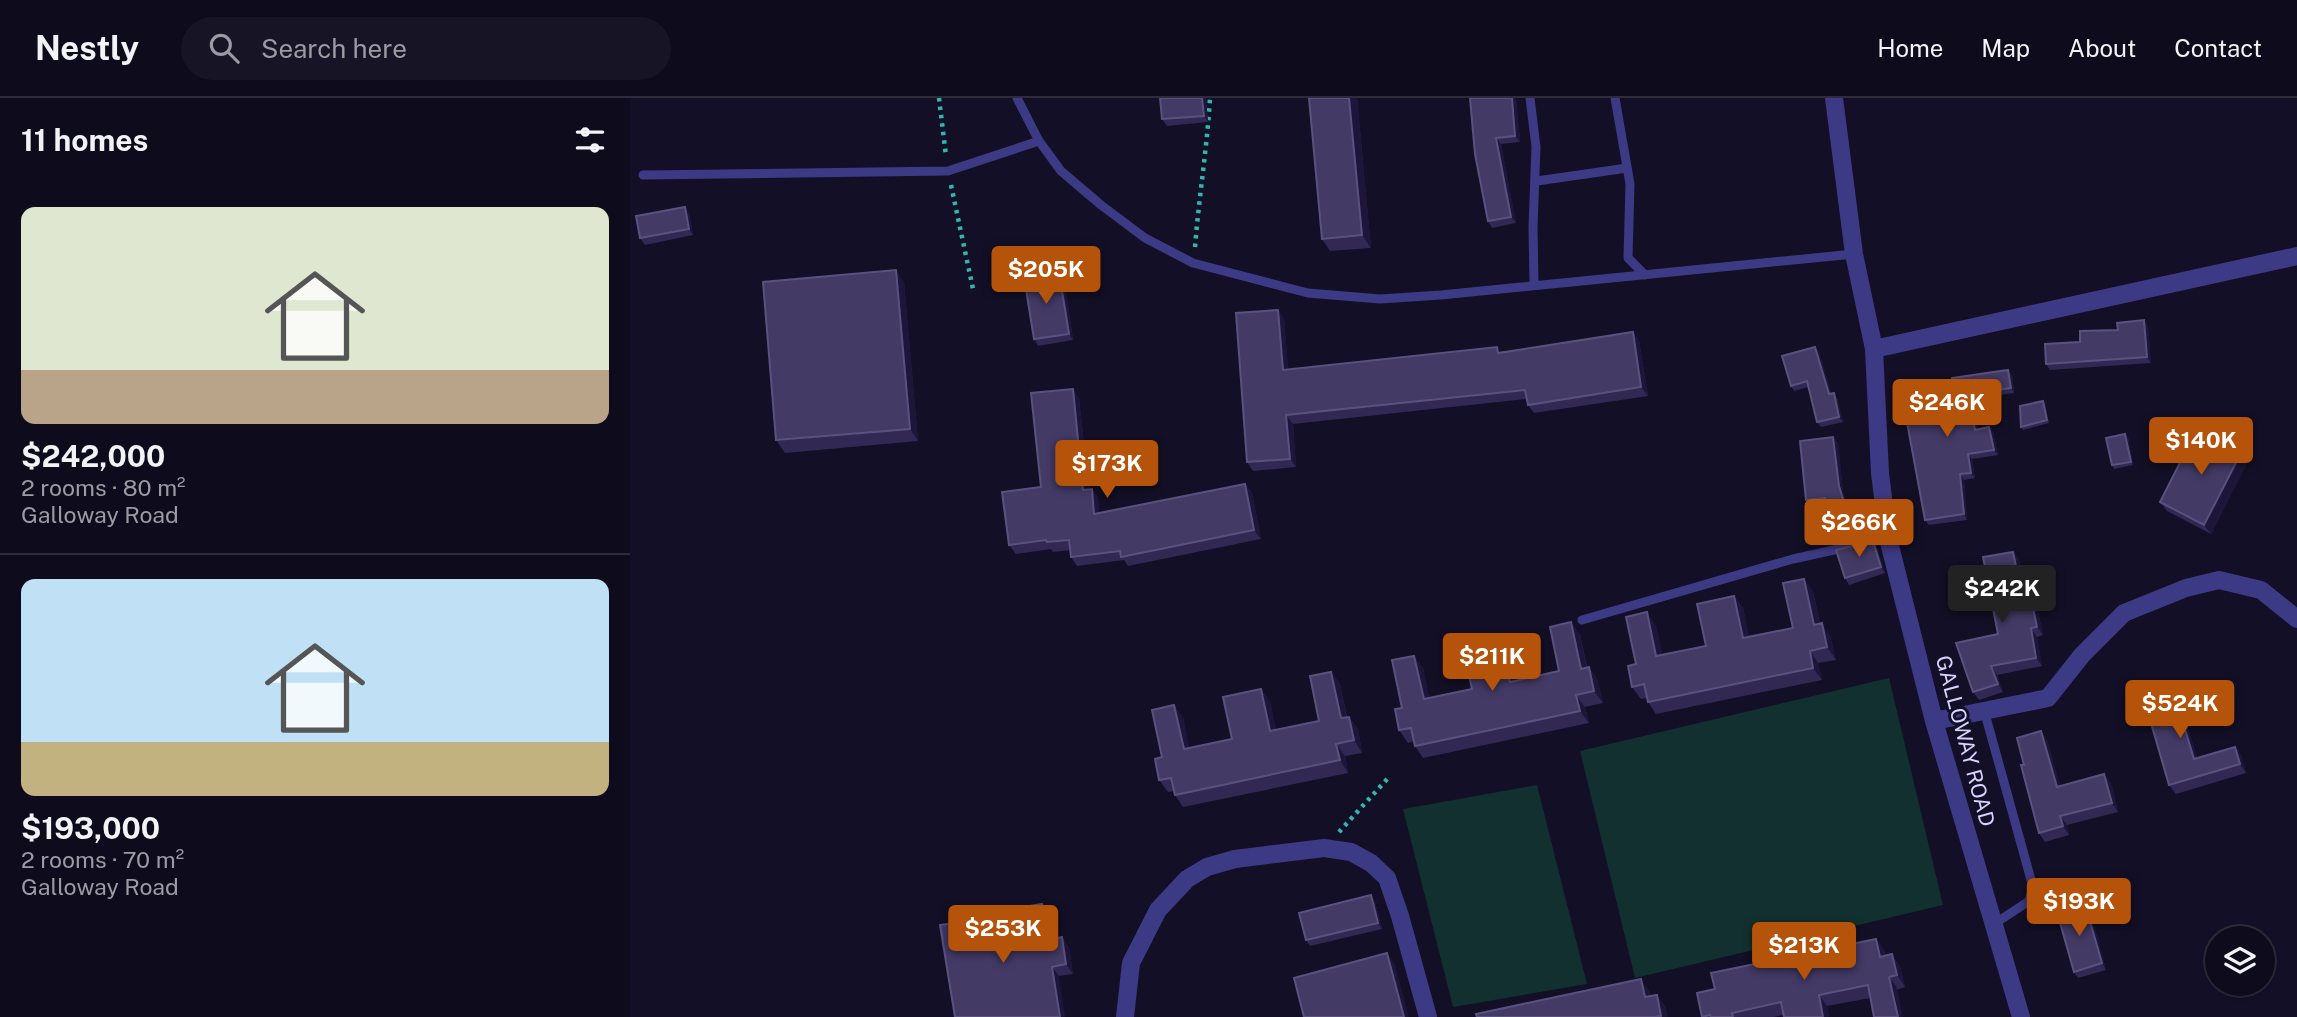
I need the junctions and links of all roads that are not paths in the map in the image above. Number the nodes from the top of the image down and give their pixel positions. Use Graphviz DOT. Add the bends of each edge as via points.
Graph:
graph roads {
  1 [pos="1017,98"];
  2 [pos="1530,98"];
  3 [pos="1615,98"];
  4 [pos="1834,98"];
  5 [pos="1039,141"];
  6 [pos="1627,168"];
  7 [pos="643,175"];
  8 [pos="1536,181"];
  9 [pos="1854,254"];
  10 [pos="2297,256"];
  11 [pos="1645,275"];
  12 [pos="1534,285"];
  13 [pos="1874,349"];
  14 [pos="1888,538"];
  15 [pos="2297,619"];
  16 [pos="1581,620"];
  17 [pos="1984,710"];
  18 [pos="1934,721"];
  19 [pos="1993,925"];
  20 [pos="1125,1017"];
  21 [pos="1428,1017"];
  22 [pos="2021,1017"];
  1 -- 5 [label="lane"];
  2 -- 8 [label="lane"];
  3 -- 6 [label="lane"];
  4 -- 9 [label="street, GALLOWAY ROAD"];
  5 -- 7 [label="lane" via="948,171"];
  5 -- 12 [label="lane" via="1061,171 1101,205 1145,238 1193,263 1308,293 1380,299"];
  6 -- 8 [label="lane"];
  6 -- 11 [label="lane" via="1628,258"];
  8 -- 12 [label="lane"];
  9 -- 11 [label="lane"];
  9 -- 13 [label="street, GALLOWAY ROAD"];
  10 -- 13 [label="street"];
  11 -- 12 [label="lane"];
  13 -- 14 [label="street, GALLOWAY ROAD"];
  14 -- 16 [label="lane" via="1793,559"];
  14 -- 18 [label="street, GALLOWAY ROAD"];
  15 -- 17 [label="street" via="2261,590 2220,580 2186,588 2124,613 2048,698"];
  17 -- 18 [label="street"];
  17 -- 19 [label="lane" via="2032,887 2029,901"];
  18 -- 19 [label="street, GALLOWAY ROAD"];
  19 -- 22 [label="street, GALLOWAY ROAD"];
  20 -- 21 [label="street" via="1131,963 1158,911 1187,880 1207,867 1235,859 1324,848 1351,852 1387,878"];
}
